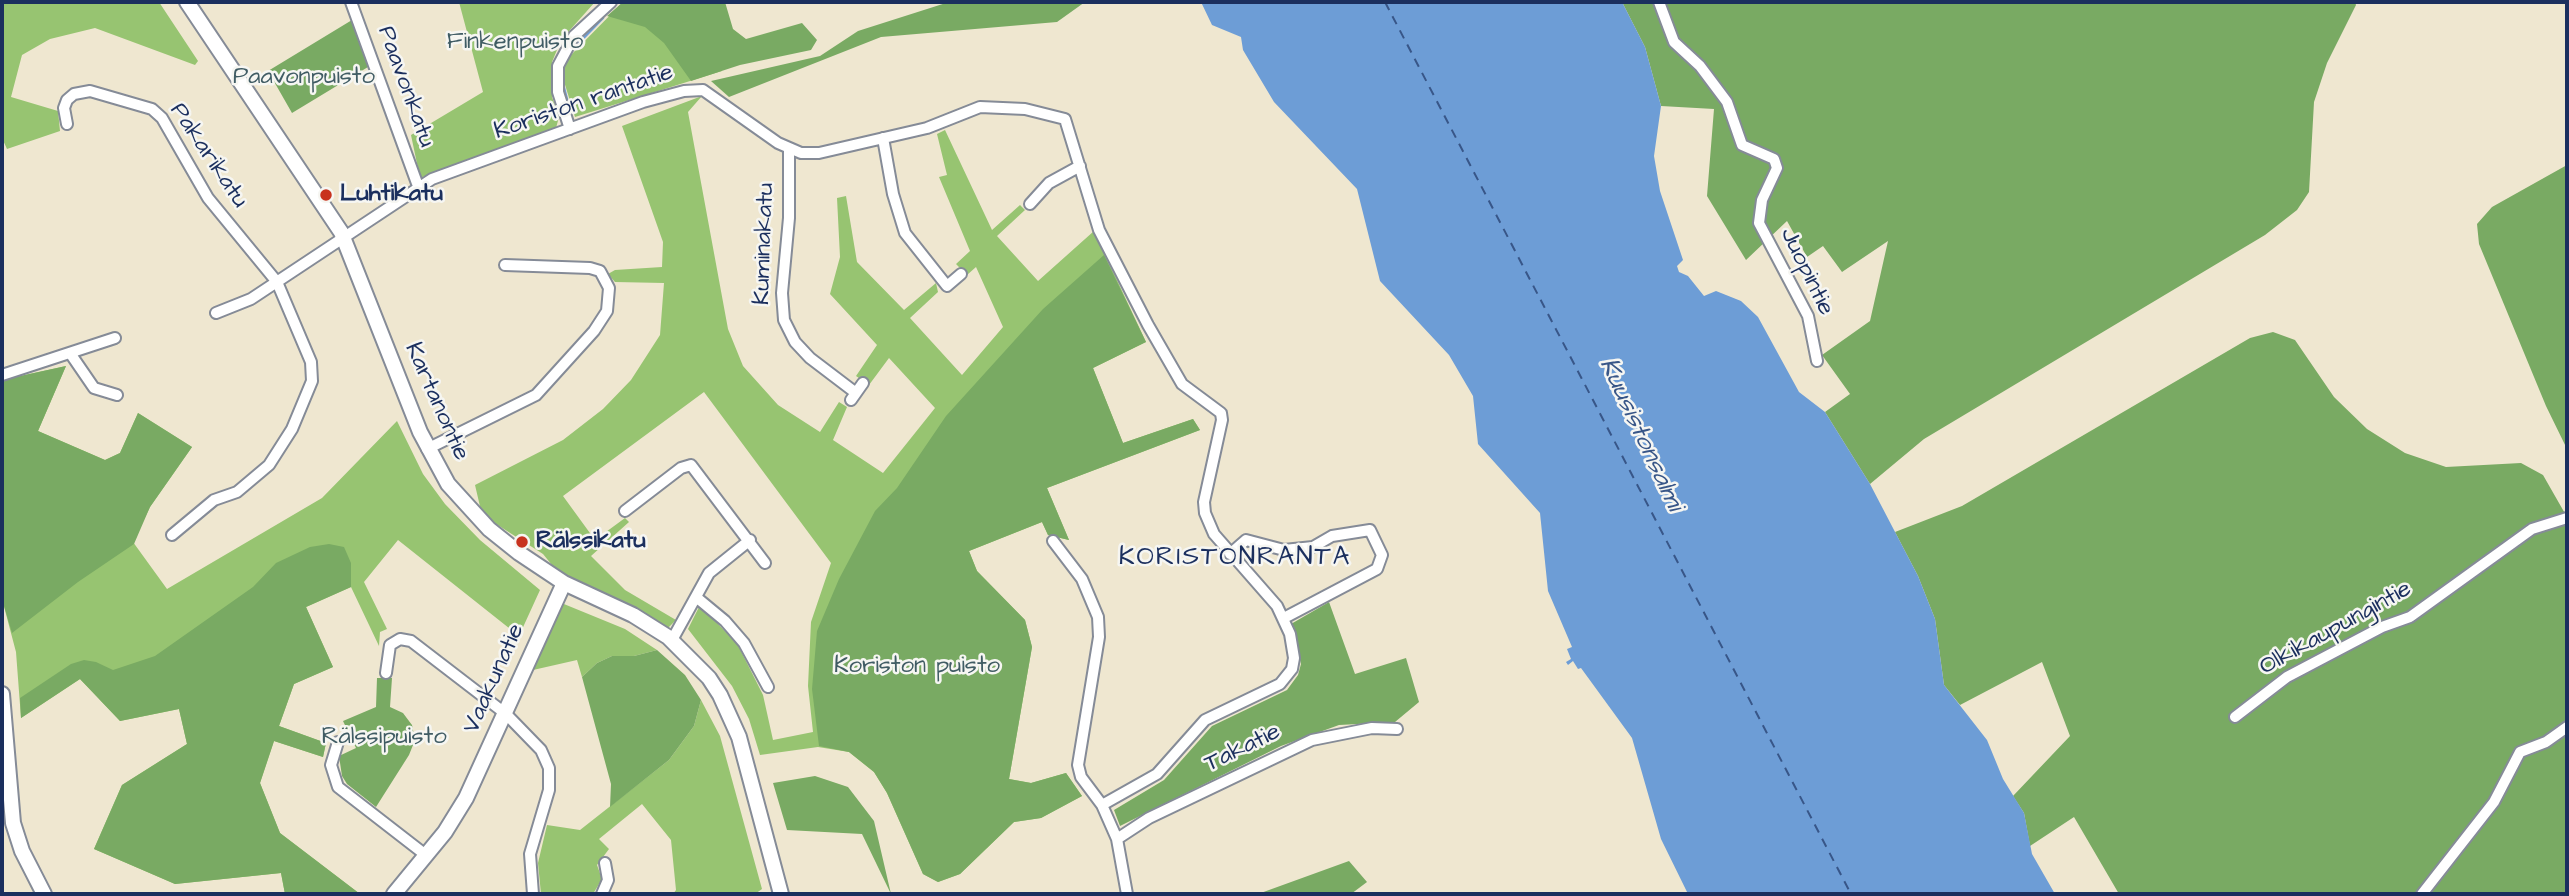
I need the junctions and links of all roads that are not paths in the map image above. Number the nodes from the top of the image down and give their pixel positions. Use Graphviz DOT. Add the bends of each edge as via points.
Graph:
graph roads {
  1 [pos="187,2"];
  2 [pos="351,2"];
  3 [pos="611,2"];
  4 [pos="1659,2"];
  5 [pos="67,124"];
  6 [pos="570,129"];
  7 [pos="883,138"];
  8 [pos="789,150"];
  9 [pos="1080,166"];
  10 [pos="418,186"];
  11 [pos="1030,204"];
  12 [pos="344,240"];
  13 [pos="505,265"];
  14 [pos="961,274"];
  15 [pos="277,282"];
  16 [pos="216,313"];
  17 [pos="115,338"];
  18 [pos="70,353"];
  19 [pos="1817,361"];
  20 [pos="2,374"];
  21 [pos="863,383"];
  22 [pos="117,395"];
  23 [pos="428,449"];
  24 [pos="625,511"];
  25 [pos="2567,518"];
  26 [pos="172,535"];
  27 [pos="750,540"];
  28 [pos="1053,541"];
  29 [pos="1230,554"];
  30 [pos="765,563"];
  31 [pos="564,583"];
  32 [pos="696,597"];
  33 [pos="1284,618"];
  34 [pos="672,640"];
  35 [pos="386,673"];
  36 [pos="768,687"];
  37 [pos="2,694"];
  38 [pos="506,714"];
  39 [pos="2235,717"];
  40 [pos="2567,727"];
  41 [pos="1397,729"];
  42 [pos="338,742"];
  43 [pos="1102,806"];
  44 [pos="1117,839"];
  45 [pos="427,856"];
  46 [pos="605,863"];
  47 [pos="44,894"];
  48 [pos="394,894"];
  49 [pos="533,894"];
  50 [pos="602,894"];
  51 [pos="781,894"];
  52 [pos="1127,894"];
  53 [pos="2422,894"];
  1 -- 12 [label="street, Kartanontie" via="329,209"];
  2 -- 10 [label="street, Paavonkatu"];
  3 -- 6 [label="street" via="574,36 558,66 558,92"];
  4 -- 19 [label="street, Juopintie" via="1674,42 1700,66 1727,102 1742,145 1774,159 1777,168 1762,200 1759,223 1808,316"];
  5 -- 15 [label="street, Pakarikatu" via="67,100 82,92 100,92 152,109 162,118 208,198"];
  6 -- 8 [label="street, Koriston rantatie" via="694,89 713,95"];
  6 -- 10 [label="street, Koriston rantatie"];
  7 -- 8 [label="street" via="818,153"];
  7 -- 9 [label="street" via="939,125 980,107 1025,110 1065,119"];
  7 -- 14 [label="street" via="905,233 947,286"];
  8 -- 21 [label="street, Kuminakatu" via="784,320 795,342 853,397"];
  9 -- 11 [label="street" via="1049,183"];
  9 -- 29 [label="street" via="1098,230 1156,340 1182,384 1221,413 1204,502 1214,534"];
  10 -- 12 [label="street, Koriston rantatie"];
  12 -- 15 [label="street"];
  12 -- 23 [label="street, Kartanontie"];
  13 -- 23 [label="street" via="600,271 609,288 607,311 536,395"];
  15 -- 16 [label="street"];
  15 -- 26 [label="street" via="312,368 312,381 292,429 260,474 237,492 214,500"];
  17 -- 18 [label="street"];
  18 -- 20 [label="street"];
  18 -- 22 [label="street" via="94,388"];
  23 -- 31 [label="street, Kartanontie" via="448,484 489,529"];
  24 -- 27 [label="street" via="691,465"];
  25 -- 39 [label="street, Olkikaupungintie" via="2532,529 2410,617 2287,677"];
  27 -- 30 [label="street"];
  27 -- 32 [label="street" via="717,565"];
  28 -- 43 [label="street" via="1082,579 1098,617 1096,658 1077,755 1081,777"];
  29 -- 33 [label="street"];
  29 -- 33 [label="street" via="1246,540 1284,550 1313,547 1332,536 1370,530 1382,555 1377,569"];
  31 -- 34 [label="street, Kartanontie" via="633,615"];
  31 -- 38 [label="street, Vaakunatie"];
  32 -- 34 [label="street"];
  32 -- 36 [label="street" via="744,643"];
  33 -- 43 [label="street" via="1294,658 1280,684 1205,720 1157,774"];
  34 -- 51 [label="street, Kartanontie" via="709,678 732,717"];
  35 -- 38 [label="street" via="390,645 400,639 411,640"];
  37 -- 47 [label="street" via="13,822"];
  38 -- 45 [label="street, Vaakunatie" via="466,798"];
  38 -- 49 [label="street" via="534,742 548,768 547,800 530,854"];
  40 -- 53 [label="street" via="2546,742 2519,752 2494,802"];
  41 -- 44 [label="street, Takatie" via="1372,728 1312,740 1149,818"];
  42 -- 45 [label="street" via="331,765 338,787"];
  43 -- 44 [label="street"];
  44 -- 52 [label="street"];
  45 -- 48 [label="street, Vaakunatie"];
  46 -- 50 [label="street" via="608,880"];
}
